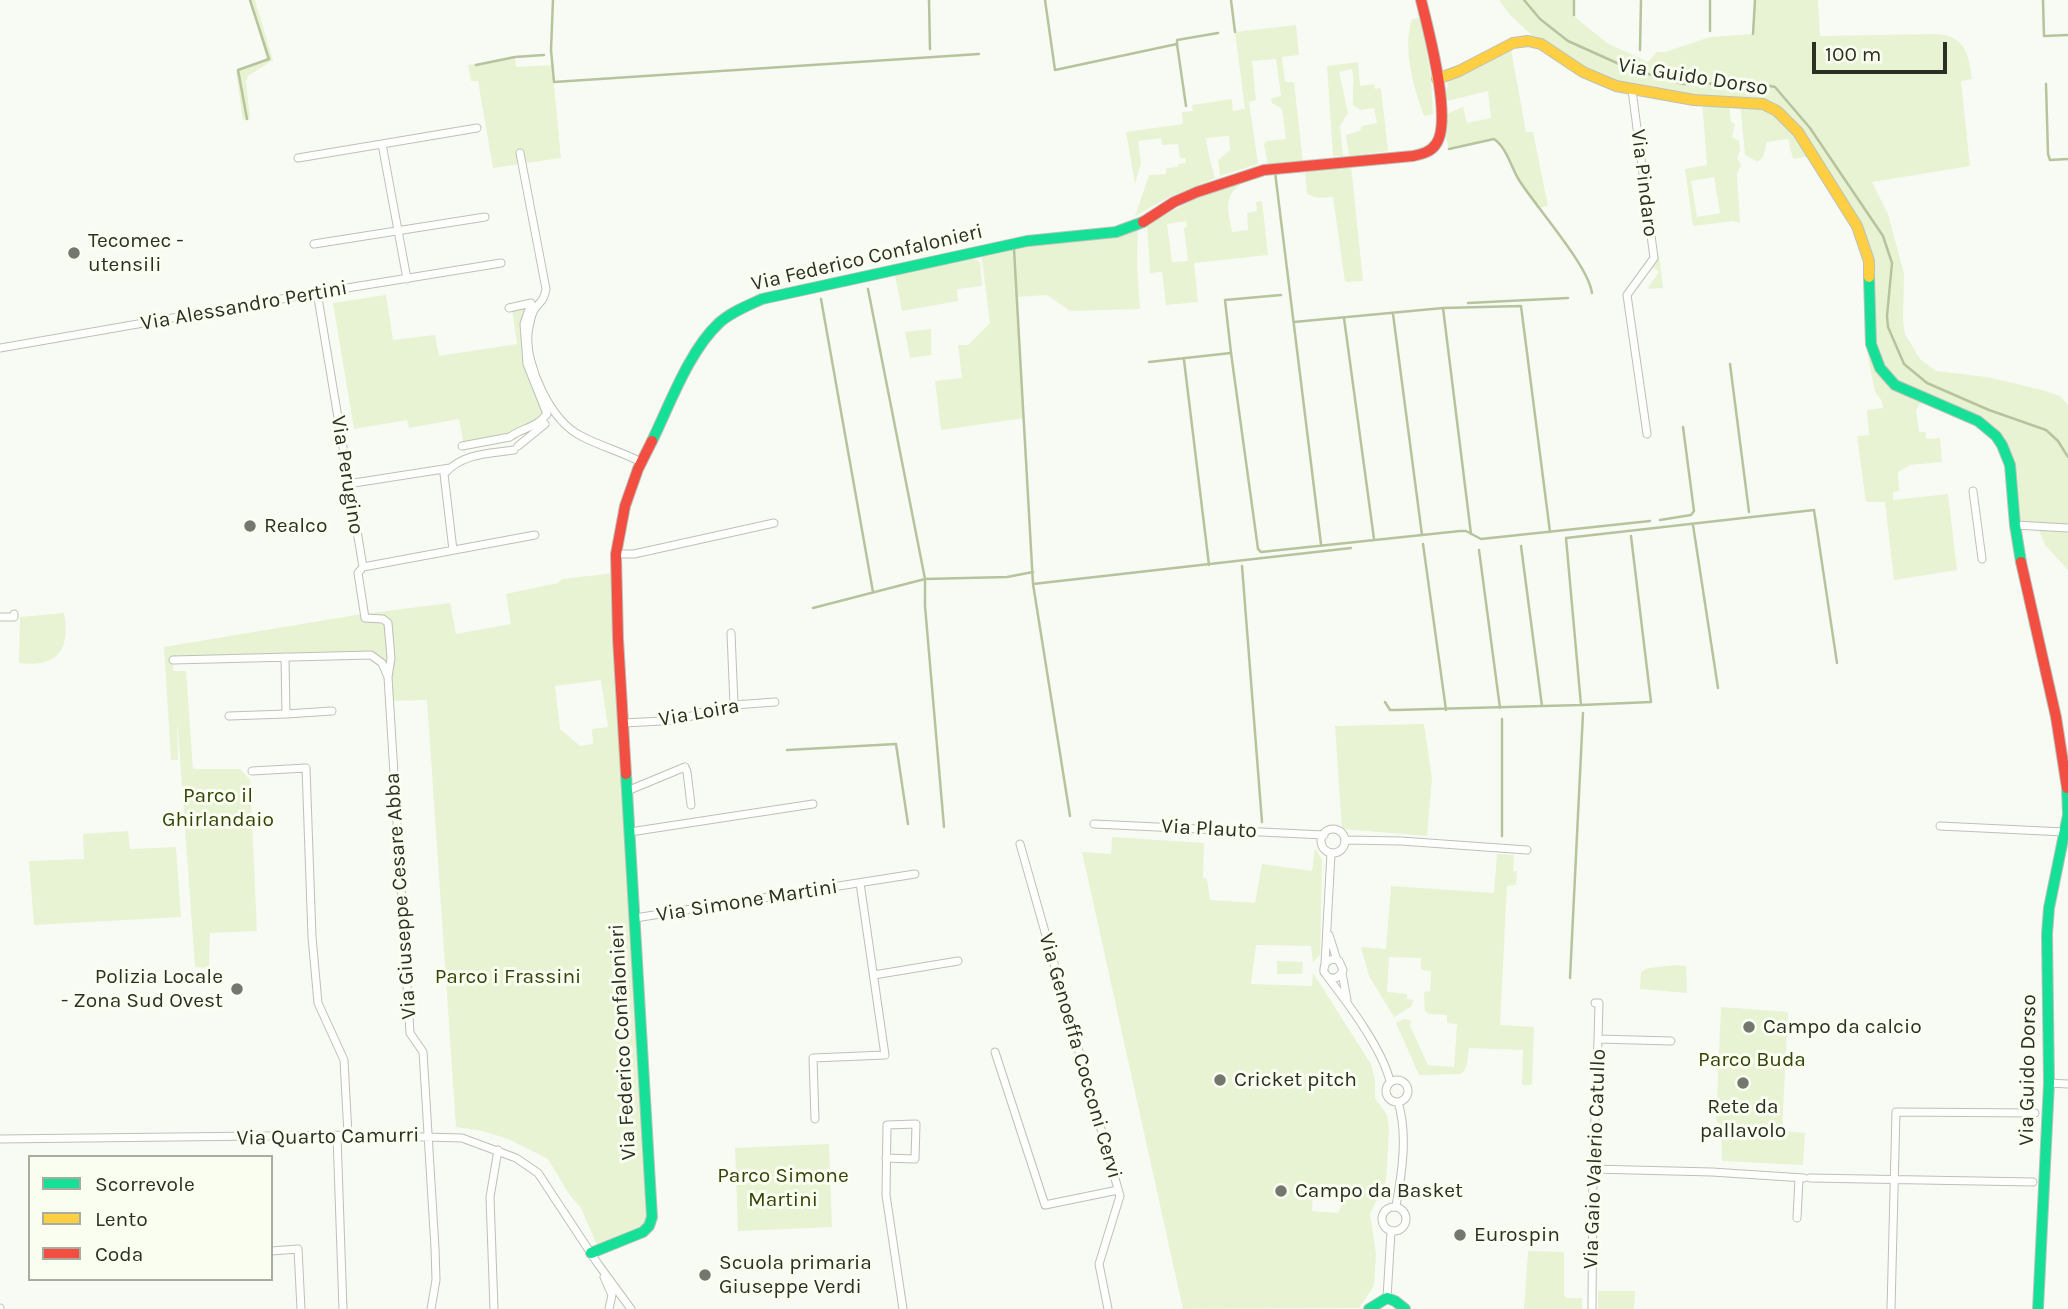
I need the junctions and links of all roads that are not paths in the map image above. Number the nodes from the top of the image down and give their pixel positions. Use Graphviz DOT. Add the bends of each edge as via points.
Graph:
graph roads {
  1 [pos="1421,0"];
  2 [pos="1437,79"];
  3 [pos="1632,90"];
  4 [pos="477,128"];
  5 [pos="382,144"];
  6 [pos="520,153"];
  7 [pos="298,159"];
  8 [pos="485,216"];
  9 [pos="398,229"];
  10 [pos="314,244"];
  11 [pos="501,263"];
  12 [pos="407,279"];
  13 [pos="317,292"];
  14 [pos="509,308"];
  15 [pos="0,348"];
  16 [pos="557,414"];
  17 [pos="1647,434"];
  18 [pos="462,446"];
  19 [pos="641,462"];
  20 [pos="450,467"];
  21 [pos="354,483"];
  22 [pos="1973,491"];
  23 [pos="774,523"];
  24 [pos="2015,525"];
  25 [pos="2068,528"];
  26 [pos="535,535"];
  27 [pos="453,550"];
  28 [pos="616,554"];
  29 [pos="1982,559"];
  30 [pos="363,567"];
  31 [pos="14,614"];
  32 [pos="0,617"];
  33 [pos="731,633"];
  34 [pos="285,657"];
  35 [pos="173,660"];
  36 [pos="388,677"];
  37 [pos="775,702"];
  38 [pos="734,705"];
  39 [pos="332,711"];
  40 [pos="286,714"];
  41 [pos="229,716"];
  42 [pos="624,723"];
  43 [pos="252,771"];
  44 [pos="627,791"];
  45 [pos="813,804"];
  46 [pos="691,805"];
  47 [pos="1094,824"];
  48 [pos="1940,826"];
  49 [pos="629,832"];
  50 [pos="2064,832"];
  51 [pos="1324,835"];
  52 [pos="1346,840"];
  53 [pos="1020,844"];
  54 [pos="1527,850"];
  55 [pos="1331,853"];
  56 [pos="915,874"];
  57 [pos="860,883"];
  58 [pos="635,918"];
  59 [pos="1327,927"];
  60 [pos="1337,960"];
  61 [pos="958,961"];
  62 [pos="1325,963"];
  63 [pos="1342,973"];
  64 [pos="874,975"];
  65 [pos="1328,977"];
  66 [pos="1595,1003"];
  67 [pos="1351,1010"];
  68 [pos="1598,1039"];
  69 [pos="1671,1041"];
  70 [pos="995,1052"];
  71 [pos="1391,1081"];
  72 [pos="2049,1083"];
  73 [pos="2068,1084"];
  74 [pos="1398,1102"];
  75 [pos="2035,1113"];
  76 [pos="816,1119"];
  77 [pos="348,1135"];
  78 [pos="337,1136"];
  79 [pos="428,1136"];
  80 [pos="0,1139"];
  81 [pos="498,1150"];
  82 [pos="886,1158"];
  83 [pos="1593,1168"];
  84 [pos="1804,1178"];
  85 [pos="1894,1179"];
  86 [pos="2033,1182"];
  87 [pos="1118,1190"];
  88 [pos="1396,1206"];
  89 [pos="1797,1218"];
  90 [pos="1391,1231"];
  91 [pos="273,1251"];
  92 [pos="591,1253"];
  93 [pos="598,1264"];
  94 [pos="1387,1298"];
  95 [pos="1371,1308"];
  96 [pos="1403,1308"];
  97 [pos="301,1309"];
  98 [pos="344,1309"];
  99 [pos="431,1309"];
  100 [pos="494,1309"];
  101 [pos="609,1309"];
  102 [pos="631,1309"];
  103 [pos="904,1309"];
  104 [pos="1108,1309"];
  105 [pos="1591,1309"];
  106 [pos="1891,1309"];
  107 [pos="2038,1309"];
  1 -- 2 [label="street"];
  2 -- 3 [label="street, Via Guido Dorso" via="1510,44 1528,41 1541,44 1592,76"];
  2 -- 19 [label="street, Via Federico Confalonieri" via="1440,138 1421,154 1264,170 1197,192 1116,232 1027,241 780,294 744,306 718,324 698,348"];
  3 -- 17 [label="street, Via Pindaro" via="1654,258 1627,295"];
  3 -- 24 [label="street, Via Guido Dorso" via="1763,104 1790,124 1844,203 1864,243 1871,274 1871,344 1880,368 1895,385 1978,421 1996,436 2010,466"];
  4 -- 5 [label="street"];
  5 -- 7 [label="street"];
  5 -- 9 [label="street"];
  6 -- 16 [label="street" via="546,289 544,300 533,311 528,335 543,394"];
  8 -- 9 [label="street"];
  9 -- 10 [label="street"];
  9 -- 12 [label="street"];
  11 -- 12 [label="street, Via Alessandro Pertini"];
  12 -- 13 [label="street, Via Alessandro Pertini"];
  13 -- 15 [label="street, Via Alessandro Pertini"];
  13 -- 30 [label="street, Via Perugino"];
  14 -- 18 [label="street" via="531,303 524,324 527,364 547,414 530,429 510,437"];
  16 -- 19 [label="street" via="579,435"];
  16 -- 20 [label="street, Via Perugino" via="516,448 469,456"];
  19 -- 28 [label="street, Via Federico Confalonieri" via="625,506"];
  20 -- 21 [label="street, Via Perugino"];
  20 -- 27 [label="street" via="444,474"];
  22 -- 29 [label="street"];
  23 -- 28 [label="street"];
  24 -- 25 [label="street"];
  24 -- 50 [label="street, Via Guido Dorso" via="2056,717 2067,791"];
  26 -- 27 [label="street"];
  27 -- 30 [label="street"];
  28 -- 42 [label="street, Via Federico Confalonieri"];
  30 -- 36 [label="street, Via Perugino" via="358,573 365,618 388,623"];
  31 -- 32 [label="street"];
  33 -- 38 [label="street"];
  34 -- 35 [label="street"];
  34 -- 36 [label="street" via="371,655 382,663"];
  34 -- 40 [label="street"];
  36 -- 79 [label="street, Via Giuseppe Cesare Abba" via="409,1023 423,1052"];
  37 -- 38 [label="street, Via Loira"];
  38 -- 42 [label="street, Via Loira" via="681,720"];
  39 -- 40 [label="street"];
  40 -- 41 [label="street"];
  42 -- 44 [label="street, Via Federico Confalonieri"];
  43 -- 77 [label="street" via="306,768 318,1003 344,1060"];
  44 -- 46 [label="street" via="685,767"];
  44 -- 49 [label="street, Via Federico Confalonieri"];
  45 -- 49 [label="street"];
  47 -- 51 [label="street, Via Plauto"];
  48 -- 50 [label="street"];
  49 -- 58 [label="street, Via Federico Confalonieri"];
  50 -- 72 [label="street, Via Guido Dorso" via="2049,908"];
  51 -- 52 [label="street, Via Plauto" via="1337,830"];
  51 -- 55 [label="street" via="1322,845"];
  52 -- 54 [label="street, Via Plauto"];
  52 -- 55 [label="street" via="1341,850"];
  53 -- 87 [label="street, Via Genoeffa Cocconi Cervi"];
  55 -- 59 [label="street"];
  56 -- 57 [label="street, Via Simone Martini"];
  57 -- 58 [label="street, Via Simone Martini"];
  57 -- 64 [label="street, Via Simone Martini"];
  58 -- 92 [label="street, Via Federico Confalonieri" via="652,1217 643,1232"];
  59 -- 60 [label="street"];
  59 -- 62 [label="street"];
  60 -- 62 [label="street"];
  60 -- 63 [label="street"];
  61 -- 64 [label="street"];
  62 -- 65 [label="street"];
  63 -- 65 [label="street"];
  63 -- 67 [label="street"];
  64 -- 76 [label="street, Via Simone Martini" via="885,1055 813,1058"];
  65 -- 67 [label="street"];
  66 -- 68 [label="street" via="1599,1003"];
  67 -- 71 [label="street" via="1387,1066"];
  68 -- 69 [label="street, Via Gaio Valerio Catullo"];
  68 -- 83 [label="street, Via Gaio Valerio Catullo"];
  70 -- 87 [label="street" via="1045,1205"];
  71 -- 74 [label="street" via="1387,1095"];
  71 -- 74 [label="street" via="1401,1080 1407,1086 1408,1095"];
  72 -- 73 [label="street"];
  72 -- 107 [label="street, Via Guido Dorso"];
  74 -- 88 [label="street" via="1403,1149"];
  75 -- 85 [label="street" via="1896,1112"];
  77 -- 78 [label="street, Via Quarto Camurri"];
  77 -- 79 [label="street, Via Quarto Camurri"];
  78 -- 80 [label="street, Via Quarto Camurri"];
  78 -- 98 [label="street"];
  79 -- 81 [label="street, Via Quarto Camurri" via="462,1138"];
  79 -- 99 [label="street, Via Giuseppe Cesare Abba" via="436,1280"];
  81 -- 92 [label="street, Via Quarto Camurri" via="538,1172"];
  81 -- 100 [label="street" via="490,1197"];
  82 -- 82 [label="street" via="887,1125 916,1124 915,1159"];
  82 -- 103 [label="street" via="886,1195"];
  83 -- 84 [label="street"];
  83 -- 105 [label="street, Via Gaio Valerio Catullo"];
  84 -- 85 [label="street"];
  84 -- 89 [label="street"];
  85 -- 86 [label="street"];
  85 -- 106 [label="street"];
  87 -- 104 [label="street, Via Genoeffa Cocconi Cervi" via="1099,1264"];
  88 -- 90 [label="street" via="1386,1209 1382,1218"];
  88 -- 90 [label="street" via="1407,1220 1401,1229"];
  90 -- 94 [label="street"];
  91 -- 97 [label="street" via="298,1250"];
  92 -- 93 [label="street, Via Quarto Camurri"];
  93 -- 101 [label="street, Via Quarto Camurri" via="611,1292"];
  93 -- 102 [label="street, Via Quarto Camurri"];
  94 -- 95 [label="street"];
  94 -- 96 [label="street"];
}
